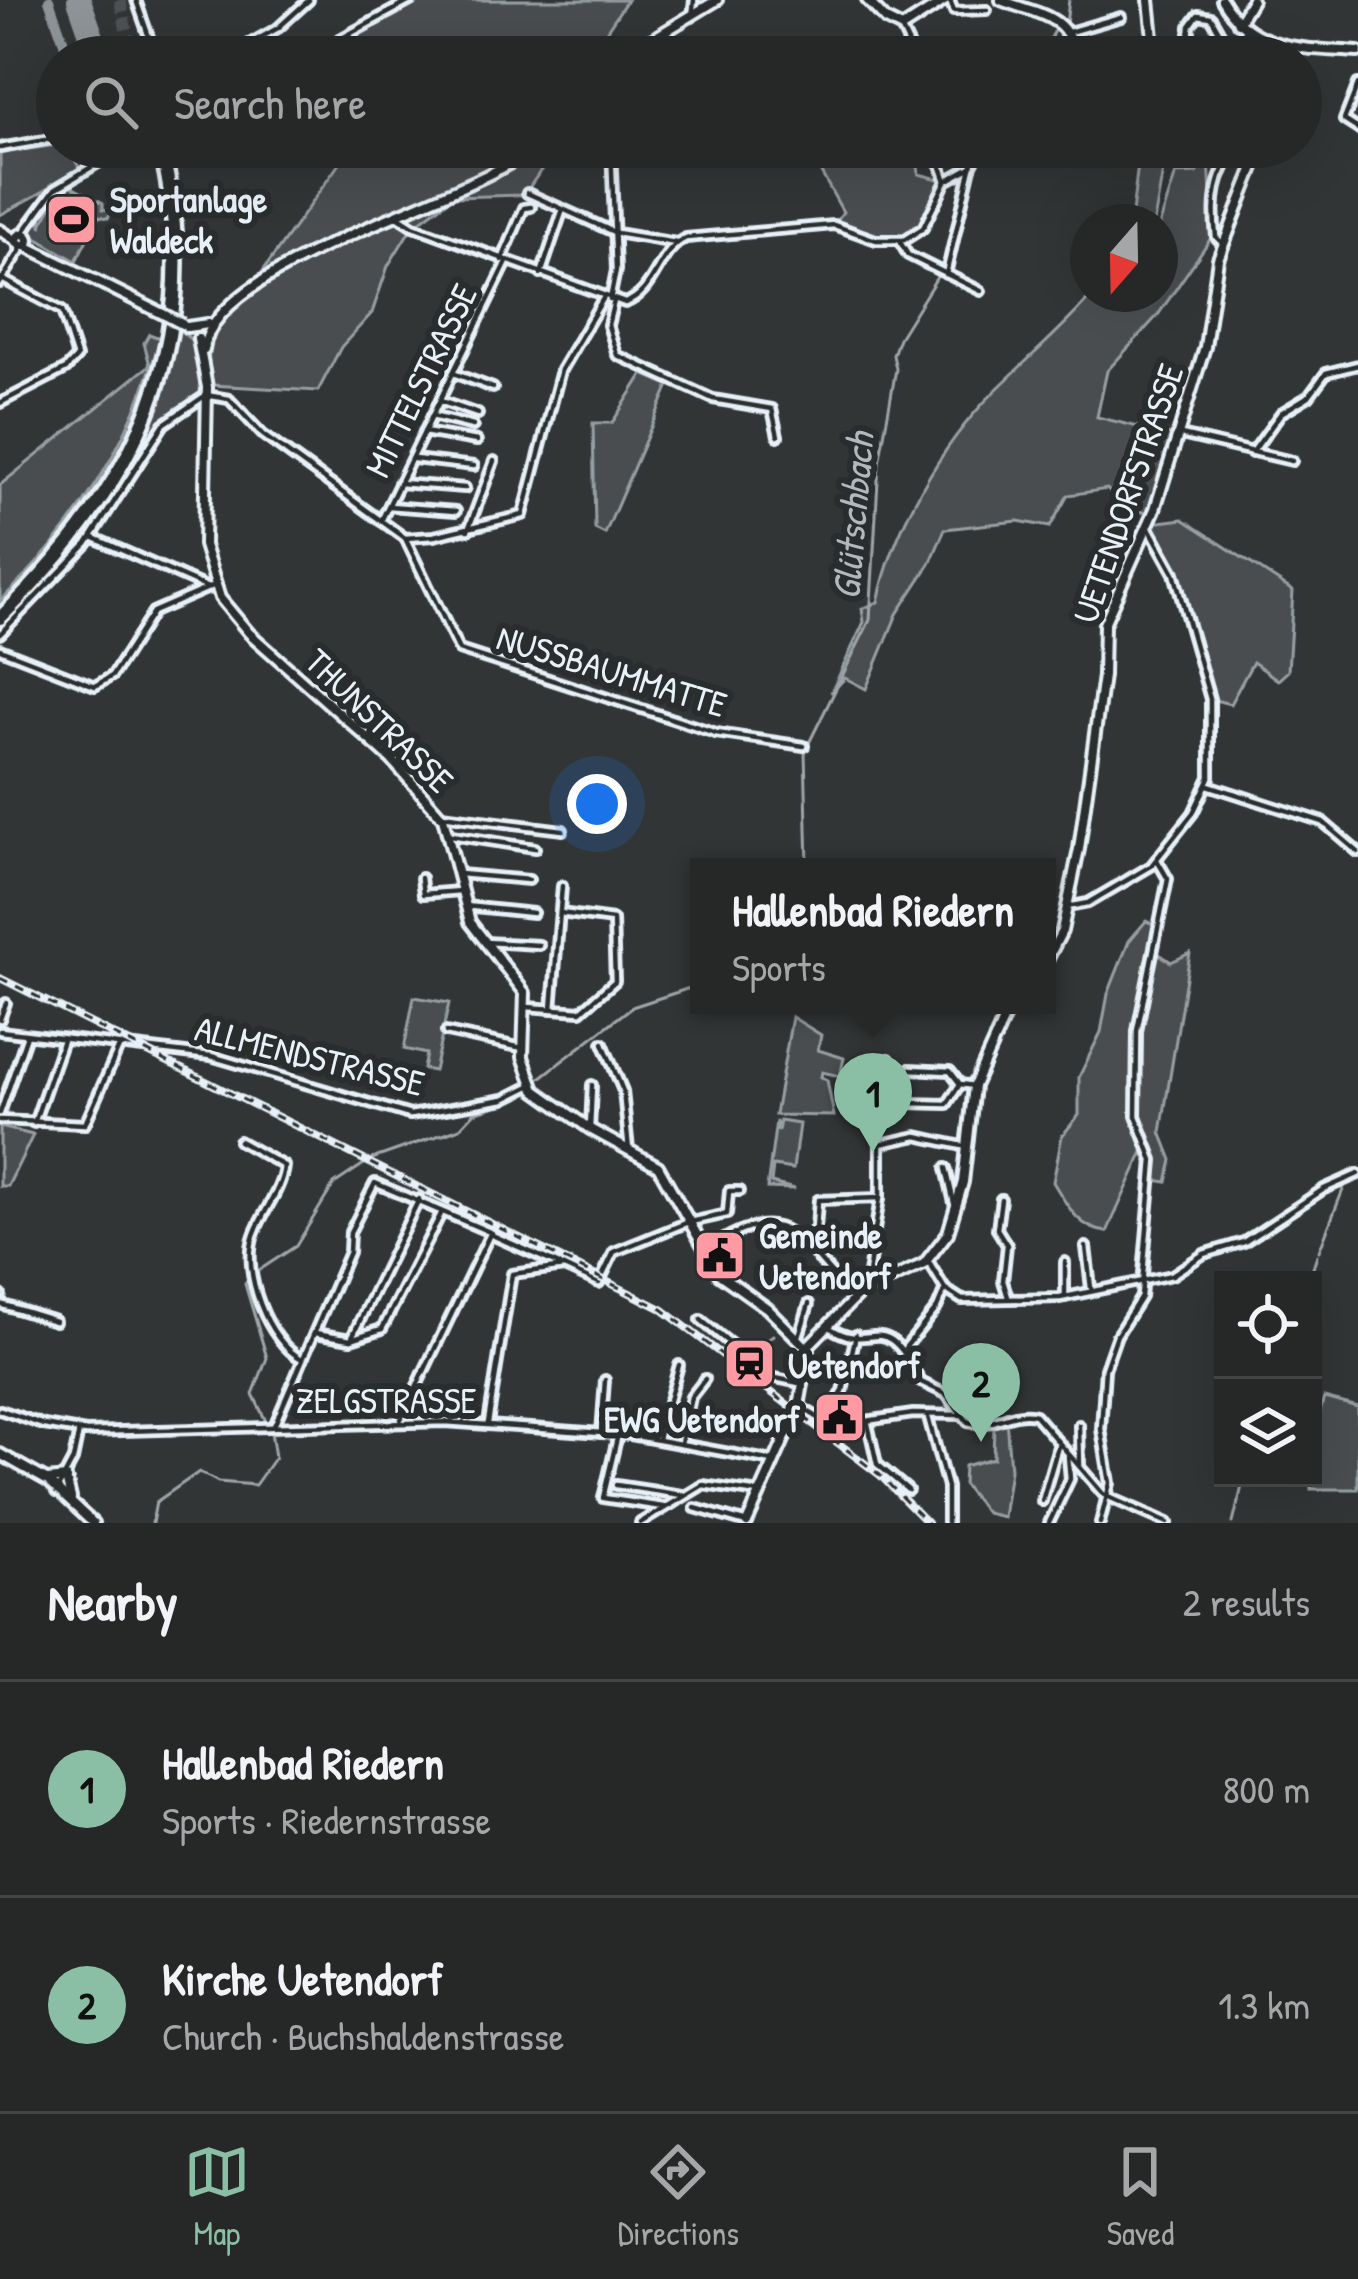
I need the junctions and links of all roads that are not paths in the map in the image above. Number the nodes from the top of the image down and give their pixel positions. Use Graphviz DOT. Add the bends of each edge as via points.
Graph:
graph roads {
  1 [pos="136,0"];
  2 [pos="309,0"];
  3 [pos="412,0"];
  4 [pos="694,0"];
  5 [pos="717,0"];
  6 [pos="867,0"];
  7 [pos="948,0"];
  8 [pos="1000,0"];
  9 [pos="1149,0"];
  10 [pos="1222,0"];
  11 [pos="1252,0"];
  12 [pos="987,10"];
  13 [pos="954,11"];
  14 [pos="946,15"];
  15 [pos="692,16"];
  16 [pos="1121,17"];
  17 [pos="1242,27"];
  18 [pos="902,28"];
  19 [pos="1068,32"];
  20 [pos="1189,33"];
  21 [pos="149,36"];
  22 [pos="264,36"];
  23 [pos="346,36"];
  24 [pos="658,36"];
  25 [pos="906,36"];
  26 [pos="1069,36"];
  27 [pos="1153,36"];
  28 [pos="1189,36"];
  29 [pos="1191,36"];
  30 [pos="1221,36"];
  31 [pos="1240,36"];
  32 [pos="1263,36"];
  33 [pos="1322,49"];
  34 [pos="1358,52"];
  35 [pos="1358,84"];
  36 [pos="1358,129"];
  37 [pos="36,142"];
  38 [pos="0,148"];
  39 [pos="90,168"];
  40 [pos="161,168"];
  41 [pos="504,168"];
  42 [pos="612,168"];
  43 [pos="941,168"];
  44 [pos="969,168"];
  45 [pos="971,168"];
  46 [pos="1222,168"];
  47 [pos="1254,168"];
  48 [pos="946,181"];
  49 [pos="527,193"];
  50 [pos="515,204"];
  51 [pos="562,212"];
  52 [pos="396,214"];
  53 [pos="0,230"];
  54 [pos="616,233"];
  55 [pos="23,240"];
  56 [pos="899,242"];
  57 [pos="676,243"];
  58 [pos="1223,244"];
  59 [pos="505,261"];
  60 [pos="942,272"];
  61 [pos="541,274"];
  62 [pos="1,280"];
  63 [pos="980,291"];
  64 [pos="609,300"];
  65 [pos="184,325"];
  66 [pos="209,326"];
  67 [pos="197,338"];
  68 [pos="204,350"];
  69 [pos="1358,365"];
  70 [pos="453,373"];
  71 [pos="493,388"];
  72 [pos="206,394"];
  73 [pos="440,401"];
  74 [pos="0,403"];
  75 [pos="478,414"];
  76 [pos="432,416"];
  77 [pos="473,426"];
  78 [pos="424,432"];
  79 [pos="1176,434"];
  80 [pos="778,436"];
  81 [pos="477,441"];
  82 [pos="1252,453"];
  83 [pos="411,459"];
  84 [pos="494,461"];
  85 [pos="1292,461"];
  86 [pos="474,466"];
  87 [pos="400,483"];
  88 [pos="465,488"];
  89 [pos="388,506"];
  90 [pos="456,511"];
  91 [pos="381,522"];
  92 [pos="1148,526"];
  93 [pos="468,530"];
  94 [pos="92,538"];
  95 [pos="405,538"];
  96 [pos="211,587"];
  97 [pos="0,615"];
  98 [pos="0,634"];
  99 [pos="0,649"];
  100 [pos="804,746"];
  101 [pos="1208,785"];
  102 [pos="441,815"];
  103 [pos="563,830"];
  104 [pos="451,835"];
  105 [pos="535,848"];
  106 [pos="1358,851"];
  107 [pos="1157,860"];
  108 [pos="458,874"];
  109 [pos="421,878"];
  110 [pos="529,880"];
  111 [pos="562,886"];
  112 [pos="462,890"];
  113 [pos="465,906"];
  114 [pos="1066,912"];
  115 [pos="560,913"];
  116 [pos="533,914"];
  117 [pos="1056,937"];
  118 [pos="483,942"];
  119 [pos="539,945"];
  120 [pos="6,1003"];
  121 [pos="527,1007"];
  122 [pos="552,1010"];
  123 [pos="1006,1014"];
  124 [pos="0,1019"];
  125 [pos="0,1031"];
  126 [pos="446,1032"];
  127 [pos="27,1036"];
  128 [pos="63,1040"];
  129 [pos="603,1043"];
  130 [pos="120,1045"];
  131 [pos="523,1048"];
  132 [pos="889,1059"];
  133 [pos="909,1070"];
  134 [pos="960,1084"];
  135 [pos="532,1085"];
  136 [pos="592,1085"];
  137 [pos="974,1086"];
  138 [pos="906,1103"];
  139 [pos="0,1116"];
  140 [pos="34,1123"];
  141 [pos="590,1129"];
  142 [pos="239,1141"];
  143 [pos="880,1144"];
  144 [pos="968,1147"];
  145 [pos="629,1150"];
  146 [pos="946,1168"];
  147 [pos="1358,1174"];
  148 [pos="740,1191"];
  149 [pos="418,1198"];
  150 [pos="880,1198"];
  151 [pos="1001,1199"];
  152 [pos="958,1206"];
  153 [pos="442,1212"];
  154 [pos="686,1223"];
  155 [pos="492,1233"];
  156 [pos="802,1239"];
  157 [pos="1086,1247"];
  158 [pos="703,1252"];
  159 [pos="928,1261"];
  160 [pos="1066,1262"];
  161 [pos="564,1267"];
  162 [pos="1140,1280"];
  163 [pos="870,1288"];
  164 [pos="945,1288"];
  165 [pos="1090,1288"];
  166 [pos="1008,1297"];
  167 [pos="1065,1297"];
  168 [pos="854,1298"];
  169 [pos="0,1304"];
  170 [pos="809,1304"];
  171 [pos="701,1320"];
  172 [pos="55,1322"];
  173 [pos="829,1327"];
  174 [pos="315,1333"];
  175 [pos="856,1335"];
  176 [pos="351,1339"];
  177 [pos="797,1339"];
  178 [pos="807,1347"];
  179 [pos="904,1348"];
  180 [pos="302,1360"];
  181 [pos="679,1365"];
  182 [pos="705,1379"];
  183 [pos="605,1380"];
  184 [pos="805,1384"];
  185 [pos="799,1406"];
  186 [pos="0,1409"];
  187 [pos="927,1415"];
  188 [pos="961,1416"];
  189 [pos="400,1422"];
  190 [pos="824,1424"];
  191 [pos="868,1424"];
  192 [pos="487,1425"];
  193 [pos="1079,1425"];
  194 [pos="270,1426"];
  195 [pos="79,1431"];
  196 [pos="601,1433"];
  197 [pos="618,1434"];
  198 [pos="658,1439"];
  199 [pos="681,1443"];
  200 [pos="1059,1443"];
  201 [pos="1067,1452"];
  202 [pos="0,1457"];
  203 [pos="773,1461"];
  204 [pos="1081,1468"];
  205 [pos="66,1478"];
  206 [pos="47,1480"];
  207 [pos="616,1485"];
  208 [pos="908,1490"];
  209 [pos="58,1491"];
  210 [pos="759,1492"];
  211 [pos="682,1495"];
  212 [pos="1104,1495"];
  213 [pos="71,1499"];
  214 [pos="1042,1501"];
  215 [pos="663,1507"];
  216 [pos="695,1508"];
  217 [pos="91,1523"];
  218 [pos="640,1523"];
  219 [pos="747,1523"];
  220 [pos="947,1523"];
  221 [pos="1048,1523"];
  222 [pos="1100,1523"];
  223 [pos="1168,1523"];
  1 -- 21 [label="street"];
  2 -- 22 [label="street"];
  3 -- 23 [label="street"];
  4 -- 15 [label="street"];
  5 -- 15 [label="street"];
  6 -- 18 [label="street"];
  7 -- 13 [label="street"];
  7 -- 18 [label="street"];
  8 -- 19 [label="street" via="1053,17"];
  9 -- 27 [label="street"];
  10 -- 17 [label="street"];
  11 -- 17 [label="street"];
  12 -- 13 [label="street"];
  13 -- 14 [label="street"];
  15 -- 24 [label="street"];
  16 -- 19 [label="street"];
  17 -- 31 [label="street"];
  17 -- 32 [label="street"];
  18 -- 25 [label="street"];
  19 -- 26 [label="street"];
  20 -- 28 [label="street"];
  20 -- 29 [label="street"];
  20 -- 30 [label="street" via="1193,18 1208,15"];
  33 -- 34 [label="street"];
  35 -- 36 [label="street" via="1344,120"];
  37 -- 38 [label="street"];
  39 -- 55 [label="street" via="55,189"];
  40 -- 97 [label="highway" via="172,272 149,397 94,501"];
  41 -- 52 [label="street"];
  42 -- 54 [label="street"];
  43 -- 48 [label="street"];
  44 -- 48 [label="street"];
  45 -- 60 [label="street"];
  46 -- 58 [label="street" via="1214,200 1215,235"];
  47 -- 58 [label="street, UETENDORFSTRASSE"];
  48 -- 56 [label="street" via="923,228"];
  49 -- 54 [label="street"];
  50 -- 59 [label="street, MITTELSTRASSE" via="528,207"];
  51 -- 61 [label="street"];
  52 -- 59 [label="street"];
  52 -- 66 [label="street" via="269,278"];
  53 -- 55 [label="street"];
  54 -- 57 [label="street"];
  54 -- 64 [label="street"];
  55 -- 62 [label="street"];
  55 -- 65 [label="street, bridge"];
  56 -- 57 [label="street" via="826,224"];
  56 -- 60 [label="street"];
  57 -- 64 [label="street" via="641,295"];
  58 -- 79 [label="street, UETENDORFSTRASSE" via="1205,346"];
  59 -- 61 [label="street"];
  59 -- 70 [label="street, MITTELSTRASSE"];
  60 -- 63 [label="street"];
  61 -- 64 [label="street"];
  62 -- 74 [label="street" via="62,311 77,357"];
  64 -- 80 [label="street" via="620,358 713,399 772,409"];
  64 -- 93 [label="street" via="561,370 525,514"];
  65 -- 66 [label="street"];
  65 -- 67 [label="street"];
  66 -- 67 [label="street"];
  66 -- 68 [label="street"];
  67 -- 68 [label="street"];
  67 -- 72 [label="street"];
  68 -- 72 [label="street"];
  69 -- 82 [label="street" via="1326,373"];
  70 -- 71 [label="street"];
  70 -- 73 [label="street, MITTELSTRASSE"];
  72 -- 91 [label="street" via="233,402 256,430"];
  72 -- 94 [label="street" via="164,424"];
  72 -- 96 [label="street, THUNSTRASSE" via="203,535"];
  73 -- 75 [label="street"];
  73 -- 76 [label="street, MITTELSTRASSE"];
  76 -- 77 [label="street"];
  76 -- 78 [label="street, MITTELSTRASSE"];
  78 -- 81 [label="street"];
  78 -- 83 [label="street, MITTELSTRASSE"];
  79 -- 82 [label="street"];
  79 -- 92 [label="street, UETENDORFSTRASSE"];
  82 -- 85 [label="street"];
  83 -- 86 [label="street"];
  83 -- 87 [label="street, MITTELSTRASSE"];
  84 -- 93 [label="street"];
  87 -- 88 [label="street"];
  87 -- 89 [label="street, MITTELSTRASSE"];
  89 -- 90 [label="street"];
  89 -- 91 [label="street, MITTELSTRASSE"];
  91 -- 95 [label="street"];
  92 -- 101 [label="street" via="1172,567 1210,699"];
  92 -- 114 [label="street, UETENDORFSTRASSE" via="1104,624"];
  93 -- 95 [label="street"];
  94 -- 96 [label="street"];
  94 -- 98 [label="street"];
  95 -- 100 [label="street, NUSSBAUMMATTE" via="456,649 716,733"];
  96 -- 99 [label="street" via="153,612 98,686"];
  96 -- 102 [label="street, THUNSTRASSE"];
  101 -- 106 [label="street" via="1323,822"];
  101 -- 107 [label="street"];
  102 -- 103 [label="street"];
  102 -- 104 [label="street, THUNSTRASSE"];
  104 -- 105 [label="street"];
  104 -- 108 [label="street, THUNSTRASSE"];
  107 -- 114 [label="street"];
  107 -- 162 [label="street" via="1168,879 1136,1057 1136,1116 1153,1160"];
  108 -- 110 [label="street"];
  108 -- 112 [label="street, THUNSTRASSE"];
  109 -- 112 [label="street" via="423,894"];
  111 -- 115 [label="street"];
  112 -- 113 [label="street, THUNSTRASSE"];
  113 -- 116 [label="street"];
  113 -- 118 [label="street, THUNSTRASSE"];
  114 -- 117 [label="street, UETENDORFSTRASSE"];
  115 -- 122 [label="street"];
  115 -- 122 [label="street" via="613,920 615,976 610,991 585,1010"];
  118 -- 119 [label="street"];
  118 -- 121 [label="street, THUNSTRASSE" via="520,980"];
  120 -- 124 [label="street"];
  121 -- 122 [label="street"];
  121 -- 131 [label="street"];
  123 -- 137 [label="street"];
  125 -- 127 [label="street, ALLMENDSTRASSE"];
  126 -- 131 [label="street"];
  127 -- 128 [label="street, ALLMENDSTRASSE"];
  127 -- 139 [label="street"];
  128 -- 130 [label="street, ALLMENDSTRASSE"];
  128 -- 140 [label="street"];
  129 -- 145 [label="street" via="623,1091"];
  130 -- 135 [label="street, ALLMENDSTRASSE" via="224,1059 410,1115 468,1108"];
  130 -- 140 [label="street" via="88,1122"];
  131 -- 135 [label="street"];
  132 -- 143 [label="street" via="888,1080 869,1087"];
  133 -- 134 [label="street" via="950,1071"];
  134 -- 137 [label="street"];
  134 -- 138 [label="street" via="947,1104"];
  135 -- 141 [label="street"];
  136 -- 141 [label="street"];
  137 -- 144 [label="street"];
  139 -- 140 [label="street"];
  141 -- 145 [label="street"];
  142 -- 180 [label="street" via="285,1170 252,1252 272,1332"];
  143 -- 144 [label="street" via="919,1136"];
  143 -- 150 [label="street"];
  144 -- 152 [label="street"];
  145 -- 154 [label="street" via="662,1170"];
  146 -- 152 [label="street"];
  147 -- 162 [label="street" via="1244,1242 1172,1275"];
  148 -- 154 [label="street" via="729,1191 727,1214"];
  149 -- 153 [label="street"];
  149 -- 174 [label="street" via="381,1181 373,1185"];
  149 -- 176 [label="street"];
  150 -- 156 [label="street" via="818,1200 816,1229"];
  150 -- 163 [label="street"];
  151 -- 166 [label="street" via="997,1229 1007,1245"];
  152 -- 159 [label="street"];
  153 -- 155 [label="street"];
  153 -- 176 [label="street" via="388,1322"];
  154 -- 158 [label="street"];
  154 -- 161 [label="street" via="613,1253 599,1283"];
  155 -- 161 [label="street"];
  155 -- 189 [label="street"];
  156 -- 158 [label="street" via="761,1222"];
  156 -- 168 [label="street"];
  157 -- 165 [label="street"];
  158 -- 177 [label="street"];
  159 -- 163 [label="street"];
  159 -- 164 [label="street"];
  160 -- 167 [label="street"];
  161 -- 192 [label="street" via="510,1278"];
  162 -- 165 [label="street"];
  162 -- 212 [label="street" via="1140,1302 1105,1369"];
  163 -- 168 [label="street"];
  164 -- 166 [label="street" via="962,1300"];
  164 -- 179 [label="street"];
  165 -- 167 [label="street"];
  166 -- 167 [label="street"];
  168 -- 173 [label="street"];
  169 -- 172 [label="street"];
  170 -- 177 [label="street"];
  171 -- 184 [label="street" via="772,1377"];
  173 -- 175 [label="street"];
  173 -- 178 [label="street"];
  174 -- 176 [label="street"];
  174 -- 180 [label="street"];
  175 -- 179 [label="street" via="885,1336"];
  175 -- 190 [label="street" via="843,1390"];
  177 -- 178 [label="street"];
  178 -- 184 [label="street"];
  179 -- 188 [label="street" via="925,1384 946,1394"];
  180 -- 194 [label="street"];
  181 -- 198 [label="street"];
  182 -- 199 [label="street" via="692,1394"];
  183 -- 196 [label="street"];
  184 -- 185 [label="street"];
  185 -- 190 [label="street"];
  185 -- 203 [label="street"];
  186 -- 195 [label="street, ZELGSTRASSE"];
  187 -- 188 [label="street"];
  187 -- 191 [label="street"];
  187 -- 220 [label="street"];
  188 -- 200 [label="street" via="985,1425 1030,1413"];
  189 -- 192 [label="street, ZELGSTRASSE"];
  189 -- 194 [label="street, ZELGSTRASSE"];
  190 -- 191 [label="street"];
  191 -- 208 [label="street" via="877,1464"];
  192 -- 196 [label="street, ZELGSTRASSE"];
  193 -- 204 [label="street"];
  194 -- 195 [label="street, ZELGSTRASSE"];
  195 -- 205 [label="street"];
  196 -- 197 [label="street, ZELGSTRASSE"];
  197 -- 198 [label="street, ZELGSTRASSE"];
  197 -- 215 [label="street" via="603,1498"];
  198 -- 199 [label="street, ZELGSTRASSE"];
  199 -- 203 [label="street, ZELGSTRASSE"];
  200 -- 201 [label="street"];
  200 -- 214 [label="street"];
  201 -- 204 [label="street"];
  201 -- 221 [label="street" via="1070,1480"];
  202 -- 206 [label="street"];
  202 -- 209 [label="street"];
  203 -- 210 [label="street"];
  204 -- 212 [label="street"];
  205 -- 206 [label="street"];
  205 -- 209 [label="street"];
  205 -- 213 [label="street"];
  206 -- 209 [label="street"];
  207 -- 211 [label="street"];
  209 -- 213 [label="street"];
  209 -- 217 [label="street"];
  210 -- 211 [label="street" via="707,1485"];
  210 -- 219 [label="street"];
  211 -- 215 [label="street"];
  212 -- 222 [label="street"];
  212 -- 223 [label="street"];
  213 -- 217 [label="street"];
  215 -- 218 [label="street"];
  216 -- 219 [label="street"];
}
